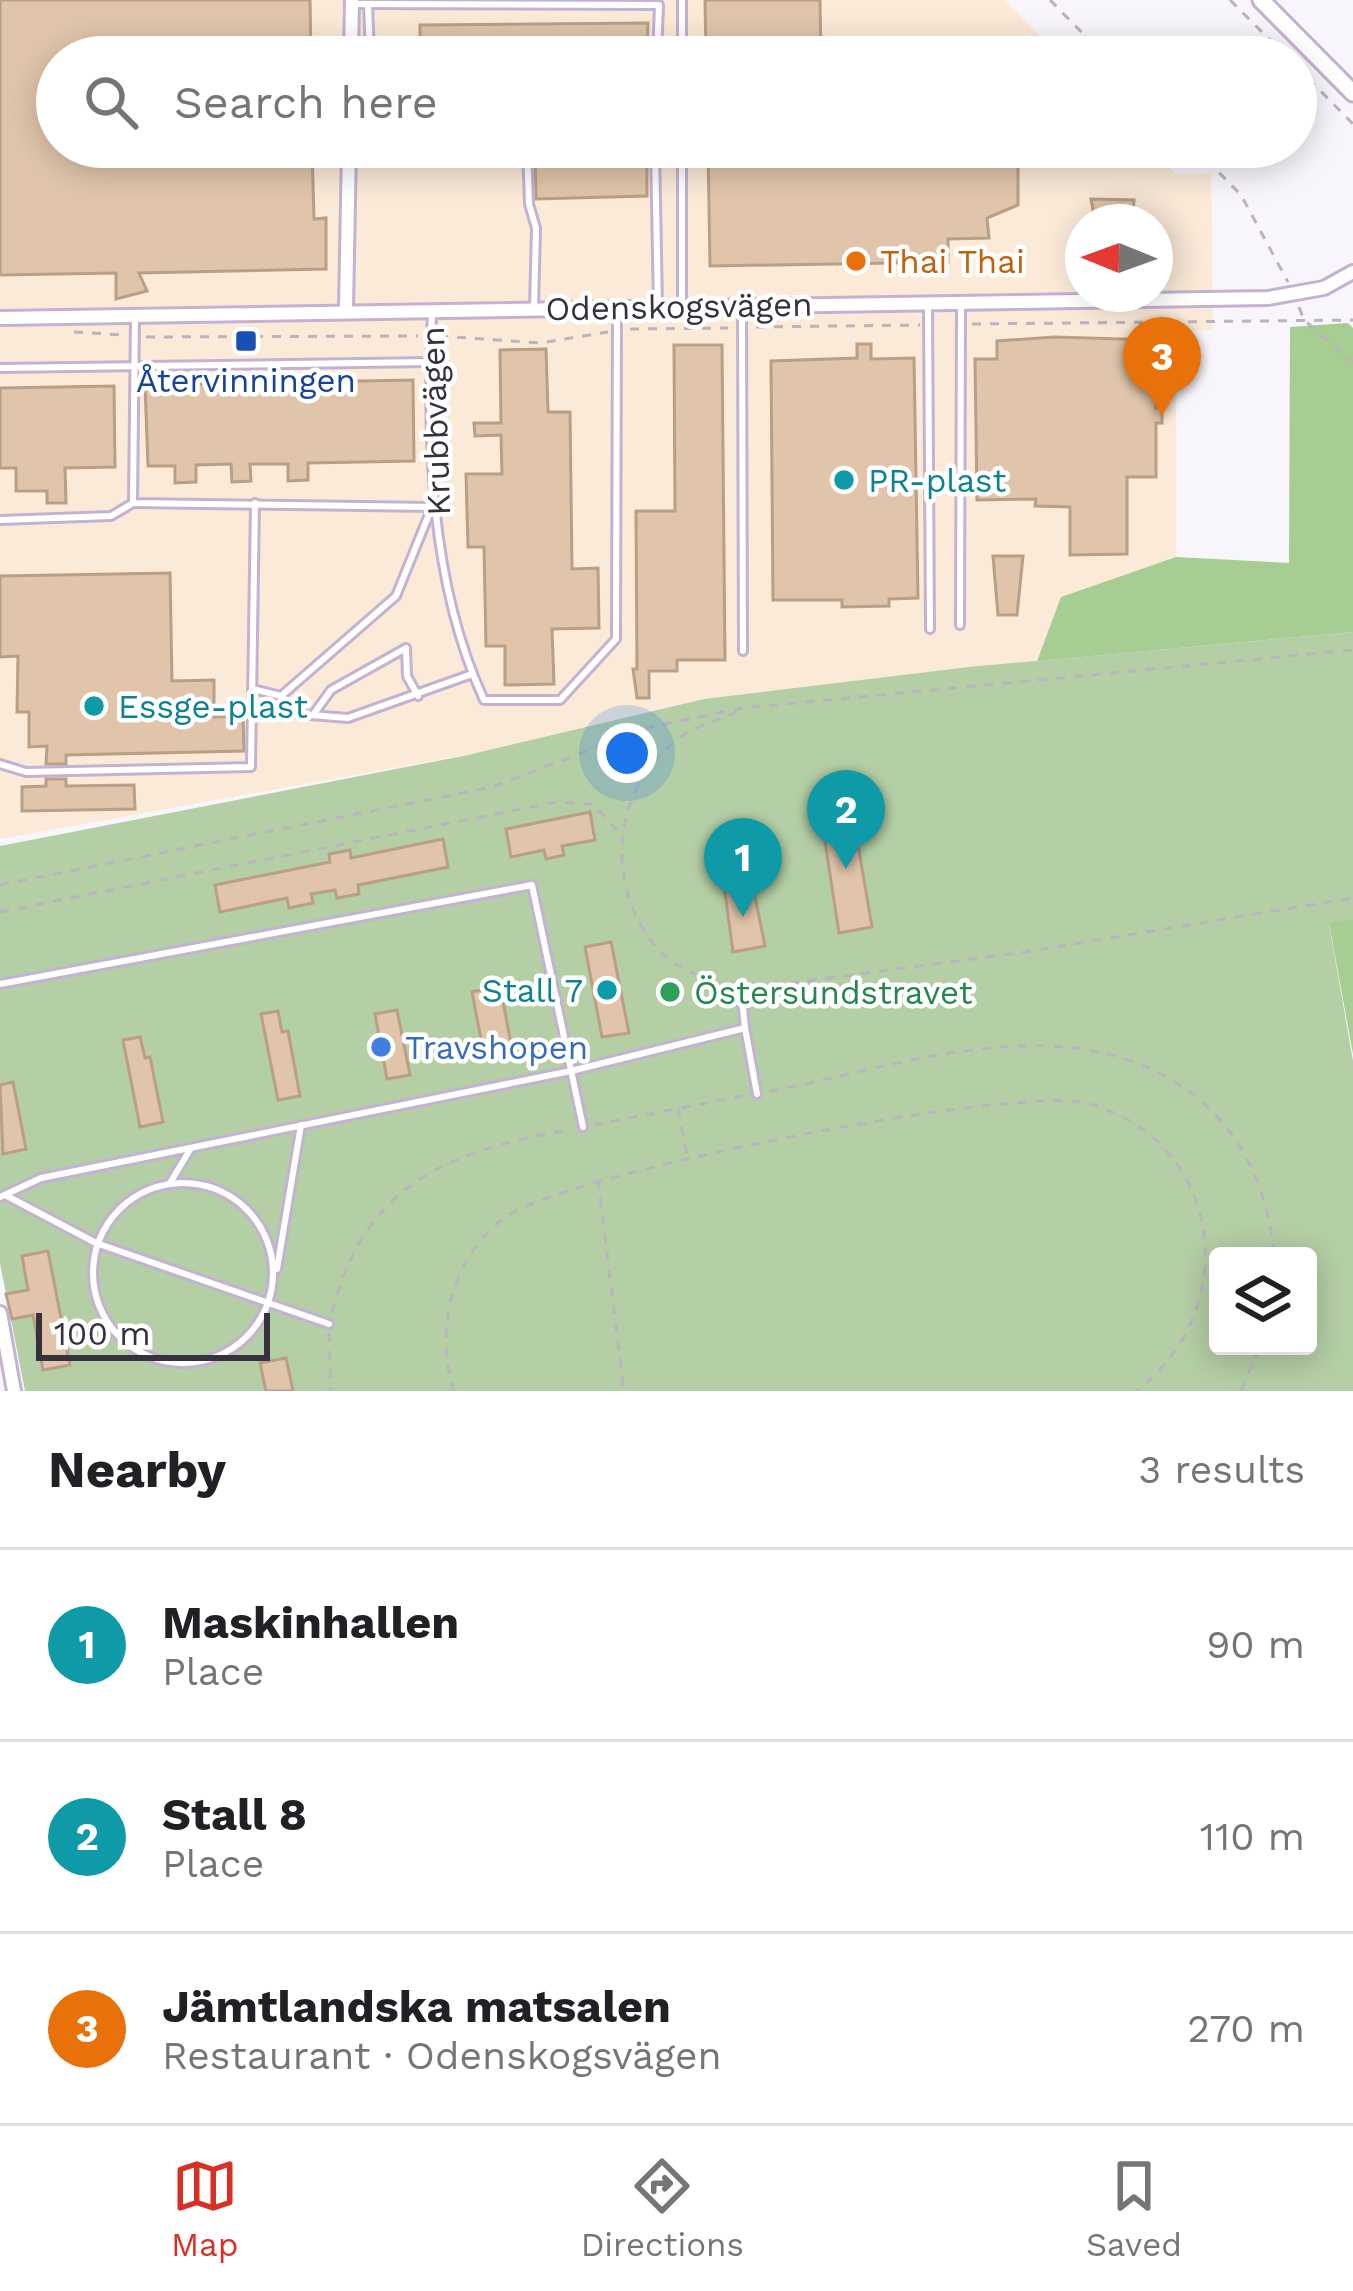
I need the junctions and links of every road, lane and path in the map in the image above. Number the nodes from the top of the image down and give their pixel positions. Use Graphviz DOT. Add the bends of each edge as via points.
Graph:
graph roads {
  1 [pos="682,0"];
  2 [pos="1050,0"];
  3 [pos="1230,0"];
  4 [pos="1265,1"];
  5 [pos="352,2"];
  6 [pos="368,4"];
  7 [pos="351,36"];
  8 [pos="369,36"];
  9 [pos="658,36"];
  10 [pos="682,36"];
  11 [pos="1085,36"];
  12 [pos="1266,36"];
  13 [pos="1298,36"];
  14 [pos="1317,56"];
  15 [pos="1317,87"];
  16 [pos="1353,94"];
  17 [pos="1353,124"];
  18 [pos="349,168"];
  19 [pos="528,168"];
  20 [pos="655,168"];
  21 [pos="682,168"];
  22 [pos="1215,168"];
  23 [pos="1353,272"];
  24 [pos="1295,296"];
  25 [pos="961,301"];
  26 [pos="928,302"];
  27 [pos="742,305"];
  28 [pos="658,307"];
  29 [pos="682,307"];
  30 [pos="534,308"];
  31 [pos="617,308"];
  32 [pos="346,309"];
  33 [pos="432,309"];
  34 [pos="0,318"];
  35 [pos="135,318"];
  36 [pos="1304,320"];
  37 [pos="1353,320"];
  38 [pos="960,324"];
  39 [pos="928,325"];
  40 [pos="742,328"];
  41 [pos="617,330"];
  42 [pos="64,331"];
  43 [pos="431,336"];
  44 [pos="135,337"];
  45 [pos="430,362"];
  46 [pos="1353,362"];
  47 [pos="0,368"];
  48 [pos="135,368"];
  49 [pos="133,503"];
  50 [pos="255,503"];
  51 [pos="432,507"];
  52 [pos="0,520"];
  53 [pos="960,626"];
  54 [pos="930,629"];
  55 [pos="1353,650"];
  56 [pos="743,651"];
  57 [pos="472,674"];
  58 [pos="253,689"];
  59 [pos="281,696"];
  60 [pos="418,696"];
  61 [pos="743,708"];
  62 [pos="313,715"];
  63 [pos="0,764"];
  64 [pos="621,836"];
  65 [pos="0,884"];
  66 [pos="1353,898"];
  67 [pos="0,912"];
  68 [pos="0,984"];
  69 [pos="741,989"];
  70 [pos="745,1028"];
  71 [pos="571,1071"];
  72 [pos="757,1094"];
  73 [pos="678,1109"];
  74 [pos="302,1125"];
  75 [pos="583,1127"];
  76 [pos="191,1148"];
  77 [pos="687,1158"];
  78 [pos="597,1179"];
  79 [pos="170,1183"];
  80 [pos="4,1196"];
  81 [pos="96,1243"];
  82 [pos="1273,1247"];
  83 [pos="276,1277"];
  84 [pos="266,1306"];
  85 [pos="0,1312"];
  86 [pos="329,1324"];
  87 [pos="1256,1355"];
  88 [pos="14,1391"];
  89 [pos="331,1391"];
  90 [pos="454,1391"];
  91 [pos="624,1391"];
  92 [pos="1136,1391"];
  93 [pos="1241,1391"];
  1 -- 10 [label="lane"];
  2 -- 11 [label="path"];
  3 -- 12 [label="path"];
  4 -- 13 [label="street"];
  5 -- 6 [label="lane"];
  5 -- 7 [label="street"];
  6 -- 8 [label="lane"];
  6 -- 9 [label="lane" via="659,4"];
  14 -- 16 [label="street"];
  15 -- 17 [label="path"];
  18 -- 32 [label="street"];
  19 -- 30 [label="lane"];
  20 -- 28 [label="lane"];
  21 -- 29 [label="lane"];
  22 -- 24 [label="path" via="1241,195"];
  23 -- 24 [label="street, Odenskogsvägen"];
  24 -- 25 [label="street, Odenskogsvägen"];
  24 -- 36 [label="path"];
  25 -- 26 [label="street, Odenskogsvägen"];
  25 -- 38 [label="lane"];
  26 -- 27 [label="street, Odenskogsvägen"];
  26 -- 39 [label="lane"];
  27 -- 29 [label="street, Odenskogsvägen"];
  27 -- 40 [label="lane"];
  28 -- 29 [label="street, Odenskogsvägen"];
  28 -- 31 [label="street, Odenskogsvägen"];
  30 -- 31 [label="street, Odenskogsvägen"];
  30 -- 33 [label="street, Odenskogsvägen"];
  31 -- 41 [label="lane"];
  32 -- 33 [label="street, Odenskogsvägen"];
  32 -- 35 [label="street, Odenskogsvägen"];
  33 -- 43 [label="lane, Krubbvägen"];
  34 -- 35 [label="street, Odenskogsvägen"];
  35 -- 44 [label="lane"];
  36 -- 37 [label="path"];
  36 -- 38 [label="path"];
  36 -- 46 [label="path"];
  38 -- 53 [label="lane"];
  39 -- 40 [label="path"];
  39 -- 54 [label="lane"];
  40 -- 41 [label="path"];
  40 -- 56 [label="lane"];
  41 -- 43 [label="path" via="540,343"];
  41 -- 57 [label="lane" via="616,639 560,700 484,700"];
  42 -- 44 [label="path"];
  43 -- 44 [label="path"];
  43 -- 45 [label="lane, Krubbvägen"];
  44 -- 48 [label="lane"];
  45 -- 48 [label="lane"];
  45 -- 51 [label="lane, Krubbvägen"];
  47 -- 48 [label="lane"];
  48 -- 49 [label="lane"];
  49 -- 50 [label="lane"];
  49 -- 52 [label="lane" via="111,516"];
  50 -- 51 [label="lane"];
  50 -- 58 [label="lane"];
  51 -- 57 [label="lane, Krubbvägen"];
  51 -- 59 [label="lane" via="396,596"];
  55 -- 61 [label="path"];
  57 -- 60 [label="lane"];
  58 -- 59 [label="lane"];
  58 -- 63 [label="lane" via="251,767 26,772"];
  59 -- 62 [label="lane" via="298,714"];
  60 -- 62 [label="lane" via="348,718"];
  60 -- 62 [label="lane" via="406,648 331,690"];
  61 -- 64 [label="path" via="677,739 629,802"];
  61 -- 65 [label="path" via="650,727 492,787"];
  64 -- 67 [label="path" via="593,804 556,802"];
  64 -- 69 [label="path" via="632,907 653,945 686,970"];
  66 -- 69 [label="path"];
  68 -- 71 [label="lane" via="532,885"];
  69 -- 70 [label="lane"];
  70 -- 71 [label="lane"];
  70 -- 72 [label="lane"];
  71 -- 74 [label="lane"];
  71 -- 75 [label="lane"];
  72 -- 73 [label="path"];
  72 -- 82 [label="path" via="1011,1046 1061,1043 1145,1063 1231,1131 1269,1210"];
  73 -- 75 [label="path"];
  73 -- 77 [label="path"];
  74 -- 76 [label="lane"];
  74 -- 83 [label="lane"];
  75 -- 86 [label="path" via="467,1152 409,1184 353,1257"];
  76 -- 79 [label="lane"];
  76 -- 80 [label="lane" via="41,1178"];
  77 -- 78 [label="path"];
  77 -- 92 [label="path" via="995,1103 1087,1102 1136,1124 1190,1186 1207,1266 1193,1327 1174,1358"];
  78 -- 90 [label="path" via="517,1211 458,1275 446,1362"];
  78 -- 91 [label="path"];
  79 -- 81 [label="lane" via="117,1210"];
  79 -- 83 [label="lane" via="231,1195 254,1216"];
  80 -- 81 [label="lane"];
  81 -- 84 [label="lane"];
  81 -- 84 [label="lane" via="94,1293 105,1320 149,1358 206,1362 233,1350"];
  83 -- 84 [label="lane"];
  84 -- 86 [label="lane"];
  85 -- 88 [label="street"];
  86 -- 89 [label="path"];
  87 -- 93 [label="path"];
}
